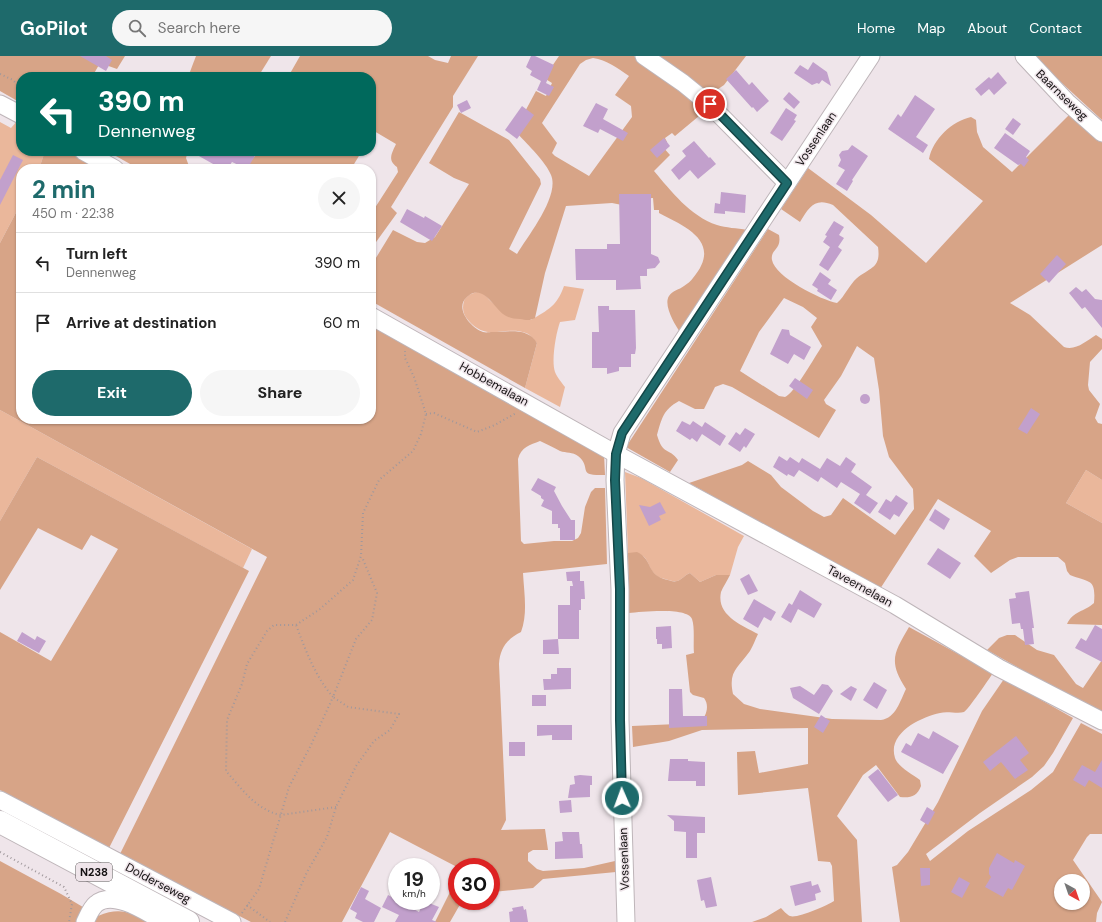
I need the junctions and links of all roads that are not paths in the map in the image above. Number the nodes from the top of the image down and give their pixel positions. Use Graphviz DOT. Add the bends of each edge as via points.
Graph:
graph roads {
  1 [pos="644,56"];
  2 [pos="871,56"];
  3 [pos="1024,56"];
  4 [pos="0,104"];
  5 [pos="16,112"];
  6 [pos="1102,133"];
  7 [pos="93,156"];
  8 [pos="106,164"];
  9 [pos="787,183"];
  10 [pos="376,319"];
  11 [pos="616,454"];
  12 [pos="1102,721"];
  13 [pos="0,800"];
  14 [pos="0,822"];
  15 [pos="236,919"];
  16 [pos="85,922"];
  17 [pos="164,922"];
  18 [pos="188,922"];
  19 [pos="626,922"];
  1 -- 9 [label="street" via="710,104"];
  2 -- 9 [label="street, Vossenlaan"];
  3 -- 6 [label="street, Baarnseweg" via="1067,102"];
  4 -- 5 [label="street"];
  7 -- 8 [label="street"];
  9 -- 11 [label="street, Vossenlaan" via="622,433"];
  10 -- 11 [label="street, Hobbemalaan"];
  11 -- 12 [label="street, Taveernelaan" via="895,605 999,668"];
  11 -- 19 [label="street, Vossenlaan"];
  13 -- 15 [label="street, Dolderseweg"];
  14 -- 18 [label="main road, Dolderseweg / N238"];
  16 -- 17 [label="street" via="97,903 114,898"];
}
